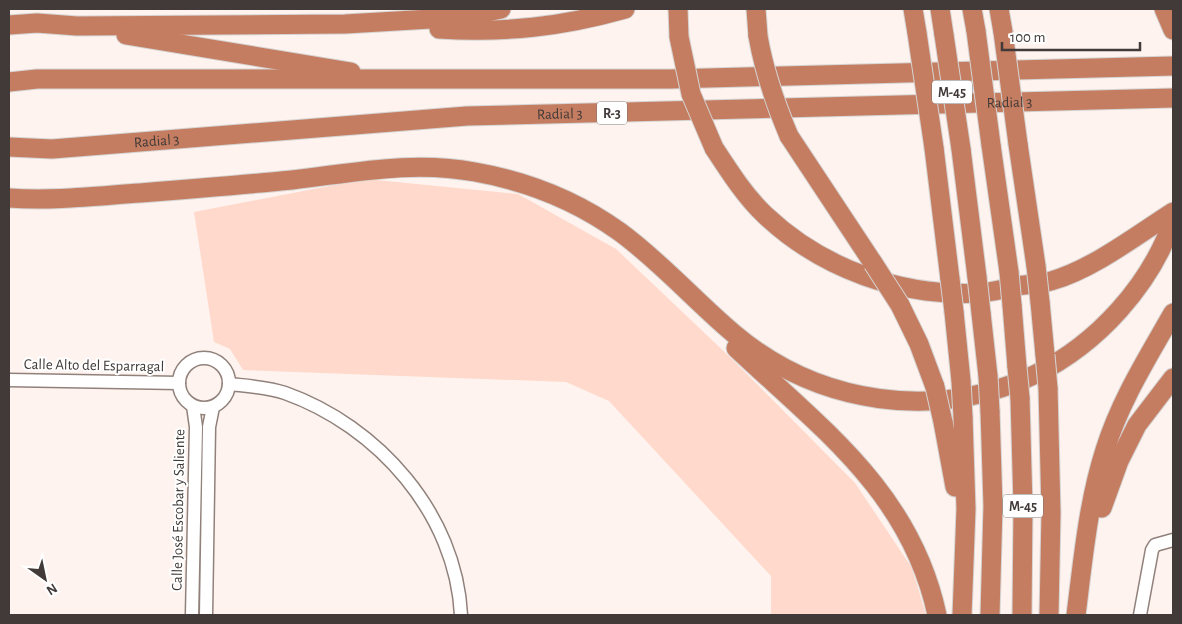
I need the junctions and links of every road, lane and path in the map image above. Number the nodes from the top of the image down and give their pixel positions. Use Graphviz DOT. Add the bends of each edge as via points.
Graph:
graph roads {
  1 [pos="501,9"];
  2 [pos="625,9"];
  3 [pos="678,9"];
  4 [pos="756,9"];
  5 [pos="913,9"];
  6 [pos="940,9"];
  7 [pos="972,9"];
  8 [pos="999,9"];
  9 [pos="345,24"];
  10 [pos="9,26"];
  11 [pos="77,26"];
  12 [pos="1173,66"];
  13 [pos="406,81"];
  14 [pos="9,82"];
  15 [pos="1173,98"];
  16 [pos="9,147"];
  17 [pos="9,198"];
  18 [pos="1172,220"];
  19 [pos="644,252"];
  20 [pos="1173,313"];
  21 [pos="1173,378"];
  22 [pos="9,380"];
  23 [pos="179,383"];
  24 [pos="229,384"];
  25 [pos="193,406"];
  26 [pos="213,407"];
  27 [pos="1173,540"];
  28 [pos="192,615"];
  29 [pos="206,615"];
  30 [pos="461,615"];
  31 [pos="937,615"];
  32 [pos="961,615"];
  33 [pos="990,615"];
  34 [pos="1022,615"];
  35 [pos="1049,615"];
  36 [pos="1076,615"];
  37 [pos="1083,615"];
  38 [pos="1140,615"];
  1 -- 9 [label="highway" via="465,17"];
  2 -- 9 [label="highway" via="526,30"];
  3 -- 18 [label="highway, bridge" via="679,37 691,94 714,148 741,188 764,214 828,261 900,286 940,293 982,293 1051,281"];
  4 -- 32 [label="highway, bridge" via="764,68 789,136 900,305 935,387 944,422 957,508"];
  5 -- 32 [label="highway, bridge" via="934,148 961,381 966,509"];
  6 -- 33 [label="highway, M-45, bridge" via="961,149 988,376 993,506"];
  7 -- 34 [label="highway, M-45, bridge" via="1009,272 1020,398"];
  8 -- 35 [label="highway, bridge" via="1036,266 1048,388"];
  9 -- 11 [label="highway"];
  10 -- 11 [label="highway" via="37,23"];
  11 -- 13 [label="highway"];
  12 -- 13 [label="highway, R-3" via="670,79"];
  13 -- 14 [label="highway, R-3"];
  15 -- 16 [label="highway, Radial 3 / R-3" via="467,116 52,149"];
  17 -- 19 [label="highway" via="45,200 294,180 374,168 431,166 504,177 545,191 618,231"];
  18 -- 19 [label="highway" via="1148,272 1125,303 1076,350 1025,379 985,393 915,402 868,398 831,388 777,364 735,335"];
  19 -- 31 [label="highway" via="679,293 854,460 880,490 909,535 931,585"];
  20 -- 36 [label="highway" via="1138,374 1105,450 1091,507"];
  21 -- 37 [label="highway" via="1137,425 1119,461 1098,520"];
  22 -- 23 [label="street, Calle Alto del Esparragal"];
  23 -- 24 [label="street" via="180,374 188,364 204,358 224,368"];
  23 -- 25 [label="street" via="182,396"];
  24 -- 26 [label="street" via="224,398"];
  24 -- 30 [label="street" via="284,393 321,409 356,430 395,466 418,494 437,527 453,567"];
  25 -- 26 [label="street"];
  25 -- 28 [label="street, Calle José Escobar y Saliente" via="196,427"];
  26 -- 29 [label="street, Calle José Escobar y Saliente" via="209,427"];
  27 -- 38 [label="street" via="1155,545 1150,555"];
}
